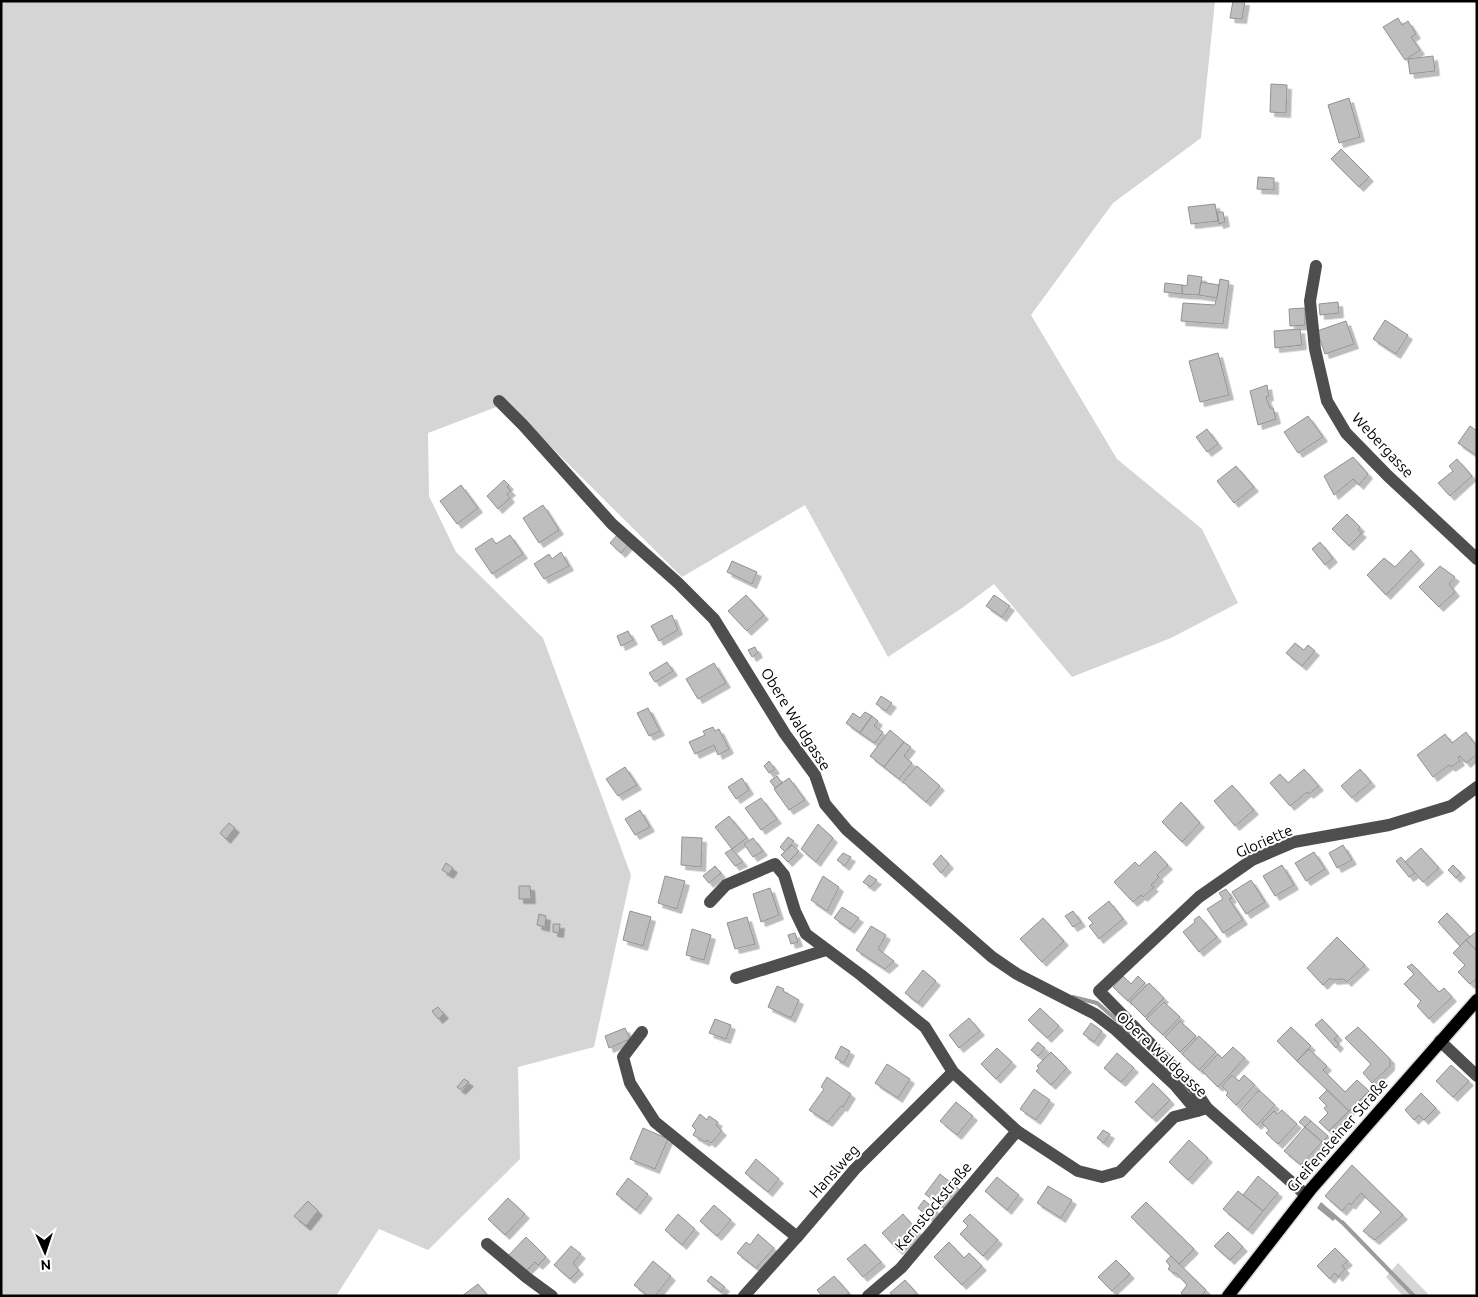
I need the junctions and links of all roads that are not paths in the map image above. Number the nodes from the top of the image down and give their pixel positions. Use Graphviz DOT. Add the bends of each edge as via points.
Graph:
graph roads {
  1 [pos="1316,266"];
  2 [pos="499,401"];
  3 [pos="1477,559"];
  4 [pos="1477,787"];
  5 [pos="710,902"];
  6 [pos="826,950"];
  7 [pos="736,978"];
  8 [pos="1100,991"];
  9 [pos="1477,1000"];
  10 [pos="642,1032"];
  11 [pos="1440,1042"];
  12 [pos="953,1072"];
  13 [pos="1477,1076"];
  14 [pos="1202,1109"];
  15 [pos="1017,1131"];
  16 [pos="1306,1195"];
  17 [pos="798,1237"];
  18 [pos="487,1244"];
  19 [pos="552,1296"];
  20 [pos="744,1296"];
  21 [pos="868,1296"];
  22 [pos="1228,1296"];
  1 -- 3 [label="street, Webergasse" via="1310,301 1315,349 1327,401 1346,433"];
  2 -- 14 [label="street, Obere Waldgasse" via="612,524 714,619 815,775 825,804 847,830 992,957 1094,1014 1116,1030"];
  4 -- 8 [label="street, Gloriette" via="1451,806 1389,825 1294,842 1252,860 1199,897"];
  5 -- 6 [label="street" via="726,885 775,864 784,876 806,934"];
  6 -- 7 [label="street"];
  6 -- 12 [label="street" via="925,1027"];
  8 -- 14 [label="street, Obere Waldgasse" via="1194,1087"];
  9 -- 11 [label="main road, Greifensteiner Straße"];
  10 -- 17 [label="street" via="623,1058 630,1083 655,1122"];
  11 -- 13 [label="street"];
  11 -- 16 [label="main road, Greifensteiner Straße"];
  12 -- 15 [label="street"];
  12 -- 17 [label="street, Hanslweg" via="855,1169"];
  14 -- 15 [label="street" via="1174,1117 1120,1172 1102,1177 1078,1171"];
  14 -- 16 [label="street, Obere Waldgasse"];
  15 -- 21 [label="street, Kernstockstraße" via="901,1268"];
  16 -- 22 [label="main road, Greifensteiner Straße"];
  17 -- 20 [label="street, Hanslweg"];
  18 -- 19 [label="street"];
}
